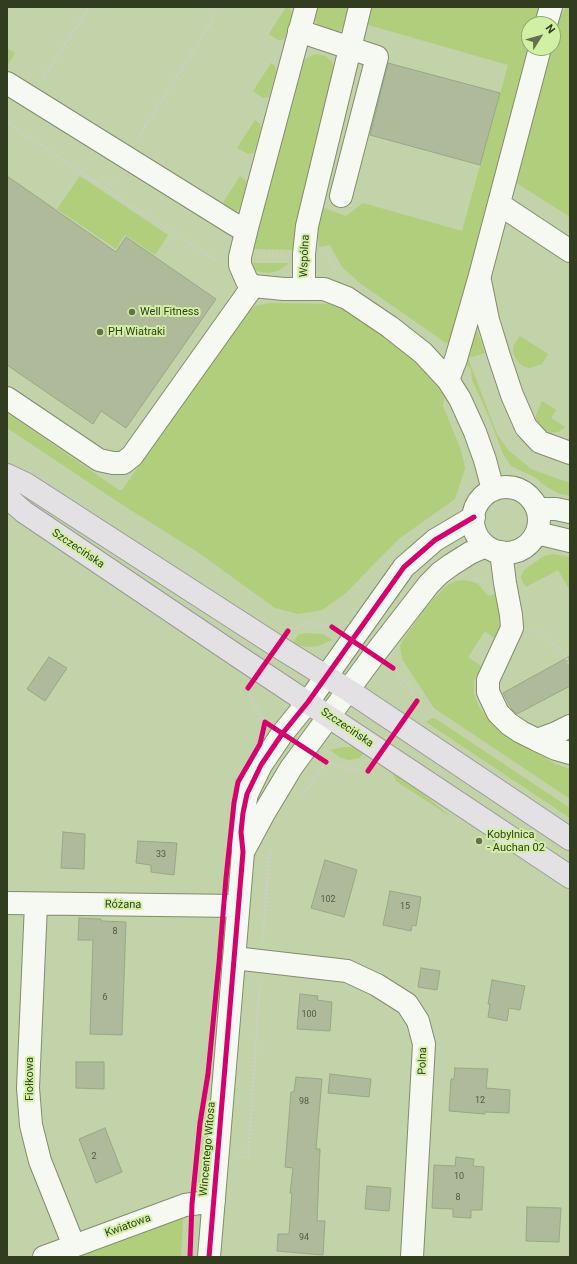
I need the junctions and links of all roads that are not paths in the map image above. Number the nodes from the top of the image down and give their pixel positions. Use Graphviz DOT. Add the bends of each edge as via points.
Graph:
graph roads {
  1 [pos="306,7"];
  2 [pos="360,7"];
  3 [pos="299,31"];
  4 [pos="351,48"];
  5 [pos="538,56"];
  6 [pos="7,84"];
  7 [pos="341,196"];
  8 [pos="499,204"];
  9 [pos="247,228"];
  10 [pos="570,251"];
  11 [pos="479,280"];
  12 [pos="253,286"];
  13 [pos="304,289"];
  14 [pos="448,380"];
  15 [pos="7,398"];
  16 [pos="570,453"];
  17 [pos="7,475"];
  18 [pos="493,490"];
  19 [pos="7,497"];
  20 [pos="537,509"];
  21 [pos="570,512"];
  22 [pos="474,517"];
  23 [pos="570,541"];
  24 [pos="539,543"];
  25 [pos="494,549"];
  26 [pos="326,676"];
  27 [pos="348,690"];
  28 [pos="308,702"];
  29 [pos="330,717"];
  30 [pos="570,726"];
  31 [pos="537,740"];
  32 [pos="570,753"];
  33 [pos="570,839"];
  34 [pos="243,852"];
  35 [pos="570,877"];
  36 [pos="7,903"];
  37 [pos="36,904"];
  38 [pos="238,906"];
  39 [pos="234,958"];
  40 [pos="214,1201"];
  41 [pos="74,1246"];
  42 [pos="44,1257"];
  43 [pos="209,1257"];
  44 [pos="412,1257"];
  1 -- 3 [label="street"];
  2 -- 4 [label="street, Wspólna"];
  3 -- 4 [label="street"];
  3 -- 9 [label="street"];
  4 -- 7 [label="street" via="377,57"];
  4 -- 13 [label="street, Wspólna" via="307,226"];
  5 -- 8 [label="street"];
  6 -- 9 [label="street" via="232,223"];
  8 -- 10 [label="street"];
  8 -- 11 [label="street"];
  9 -- 12 [label="street" via="240,265 247,281"];
  11 -- 14 [label="street"];
  11 -- 16 [label="street" via="499,356 526,427 540,442"];
  12 -- 13 [label="street"];
  12 -- 15 [label="street" via="132,456 123,463 99,460"];
  13 -- 14 [label="street, Wspólna" via="324,289 347,298 423,353"];
  14 -- 18 [label="street, Wspólna" via="475,432 486,460"];
  17 -- 26 [label="main road" via="33,488"];
  18 -- 20 [label="street" via="503,487 524,492 532,499"];
  18 -- 22 [label="street" via="479,501"];
  19 -- 28 [label="main road, Szczecińska" via="24,512"];
  20 -- 21 [label="street"];
  20 -- 24 [label="street"];
  22 -- 25 [label="street" via="474,528 479,538"];
  22 -- 26 [label="street, Wincentego Witosa" via="435,540 404,567"];
  23 -- 24 [label="street"];
  24 -- 25 [label="street" via="531,542 522,549 512,552"];
  25 -- 27 [label="street, Wincentego Witosa" via="470,553 428,584"];
  25 -- 31 [label="street" via="505,583 512,628 488,680 488,692 498,713 509,724"];
  26 -- 27 [label="main road"];
  26 -- 28 [label="street, Wincentego Witosa"];
  27 -- 29 [label="street, Wincentego Witosa"];
  27 -- 33 [label="main road"];
  28 -- 29 [label="main road, Szczecińska"];
  28 -- 34 [label="street, Wincentego Witosa" via="282,734 251,784 243,813"];
  29 -- 34 [label="street, Wincentego Witosa" via="291,768"];
  29 -- 35 [label="main road, Szczecińska"];
  30 -- 31 [label="street"];
  31 -- 32 [label="street"];
  34 -- 38 [label="street, Wincentego Witosa"];
  36 -- 37 [label="street, Różana"];
  37 -- 38 [label="street, Różana"];
  37 -- 41 [label="street, Fiołkowa" via="28,1088 31,1125 40,1161"];
  38 -- 39 [label="street, Wincentego Witosa"];
  39 -- 40 [label="street, Wincentego Witosa"];
  39 -- 44 [label="street, Polna" via="347,971 378,985 407,1004 418,1021 424,1044"];
  40 -- 41 [label="street, Kwiatowa" via="185,1205"];
  40 -- 43 [label="street, Wincentego Witosa"];
  41 -- 42 [label="street, Kwiatowa"];
}
